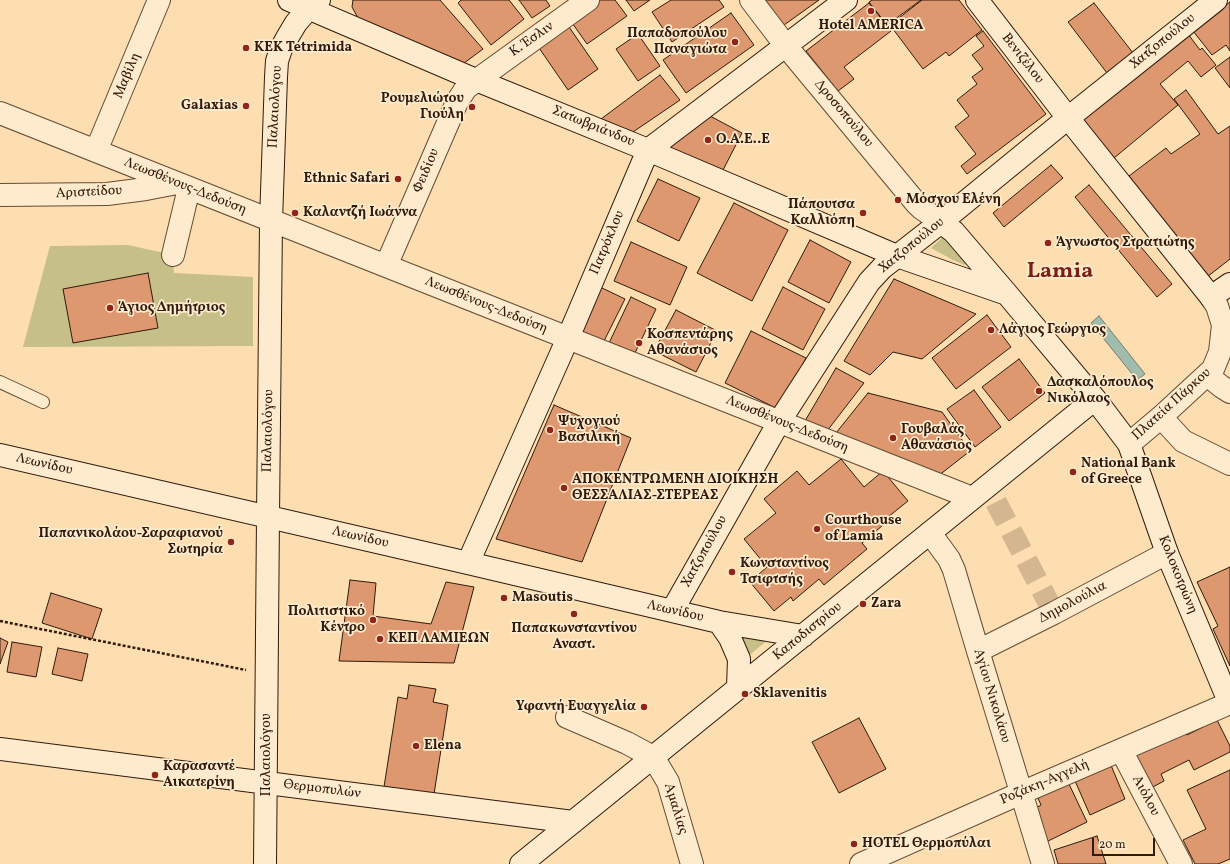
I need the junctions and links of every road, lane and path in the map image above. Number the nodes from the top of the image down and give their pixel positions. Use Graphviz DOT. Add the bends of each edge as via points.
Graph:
graph roads {
  1 [pos="159,0"];
  2 [pos="289,0"];
  3 [pos="588,0"];
  4 [pos="751,0"];
  5 [pos="846,0"];
  6 [pos="976,0"];
  7 [pos="1216,0"];
  8 [pos="314,4"];
  9 [pos="786,46"];
  10 [pos="476,80"];
  11 [pos="0,113"];
  12 [pos="1068,118"];
  13 [pos="648,150"];
  14 [pos="96,151"];
  15 [pos="183,186"];
  16 [pos="0,195"];
  17 [pos="272,221"];
  18 [pos="941,222"];
  19 [pos="174,255"];
  20 [pos="897,256"];
  21 [pos="386,266"];
  22 [pos="1230,284"];
  23 [pos="1007,294"];
  24 [pos="1211,297"];
  25 [pos="568,338"];
  26 [pos="1207,375"];
  27 [pos="0,382"];
  28 [pos="1230,392"];
  29 [pos="1095,399"];
  30 [pos="44,402"];
  31 [pos="1161,418"];
  32 [pos="779,422"];
  33 [pos="1129,444"];
  34 [pos="0,455"];
  35 [pos="1230,464"];
  36 [pos="972,498"];
  37 [pos="268,517"];
  38 [pos="930,533"];
  39 [pos="1167,553"];
  40 [pos="468,563"];
  41 [pos="672,611"];
  42 [pos="0,621"];
  43 [pos="719,622"];
  44 [pos="803,636"];
  45 [pos="978,651"];
  46 [pos="267,674"];
  47 [pos="738,688"];
  48 [pos="1230,704"];
  49 [pos="567,717"];
  50 [pos="0,749"];
  51 [pos="1121,750"];
  52 [pos="653,757"];
  53 [pos="267,783"];
  54 [pos="1021,793"];
  55 [pos="573,822"];
  56 [pos="266,864"];
  57 [pos="521,864"];
  58 [pos="692,864"];
  59 [pos="861,864"];
  60 [pos="1043,864"];
  61 [pos="1181,864"];
  1 -- 14 [label="street, Μαβίλη"];
  2 -- 8 [label="street, Σατωβριάνδου"];
  3 -- 10 [label="street, K. Έσλιν"];
  4 -- 9 [label="street, Δροσοπούλου"];
  5 -- 9 [label="street, Πατρόκλου"];
  6 -- 12 [label="street, Βενιζέλου"];
  7 -- 12 [label="street, Χατζοπούλου"];
  8 -- 10 [label="street, Σατωβριάνδου"];
  8 -- 17 [label="street, Παλαιολόγου" via="296,23 277,61"];
  9 -- 13 [label="street, Πατρόκλου"];
  9 -- 18 [label="street, Δροσοπούλου" via="920,208"];
  10 -- 13 [label="street, Σατωβριάνδου"];
  10 -- 21 [label="street, Φειδίου" via="466,88 456,102"];
  11 -- 14 [label="street, Λεωσθένους-Δεδούση"];
  12 -- 18 [label="street, Χατζοπούλου"];
  12 -- 24 [label="street, Βενιζέλου"];
  13 -- 20 [label="street, Σατωβριάνδου"];
  13 -- 25 [label="street, Πατρόκλου"];
  14 -- 15 [label="street, Λεωσθένους-Δεδούση"];
  15 -- 16 [label="street, Αριστείδου" via="107,194"];
  15 -- 17 [label="street, Λεωσθένους-Δεδούση"];
  15 -- 19 [label="street"];
  17 -- 21 [label="street, Λεωσθένους-Δεδούση"];
  17 -- 37 [label="street, Παλαιολόγου"];
  18 -- 20 [label="street, Χατζοπούλου"];
  18 -- 23 [label="street, Δροσοπούλου" via="954,232"];
  20 -- 23 [label="street, Σατωβριάνδου"];
  20 -- 32 [label="street, Χατζοπούλου" via="869,282"];
  21 -- 25 [label="street, Λεωσθένους-Δεδούση"];
  22 -- 24 [label="street"];
  23 -- 29 [label="street, Κολοκοτρώνη"];
  24 -- 26 [label="street, Πλατεία Πάρκου" via="1220,314 1222,338 1216,363"];
  25 -- 32 [label="street, Λεωσθένους-Δεδούση"];
  25 -- 40 [label="street, Πατρόκλου"];
  26 -- 28 [label="street"];
  26 -- 31 [label="street, Πλατεία Πάρκου"];
  27 -- 30 [label="lane"];
  29 -- 33 [label="street, Κολοκοτρώνη"];
  29 -- 36 [label="street, Καποδιστρίου"];
  31 -- 33 [label="street, Πλατεία Πάρκου"];
  31 -- 35 [label="street" via="1183,441"];
  32 -- 36 [label="street, Λεωσθένους-Δεδούση"];
  32 -- 41 [label="street, Χατζοπούλου"];
  33 -- 39 [label="street, Κολοκοτρώνη"];
  34 -- 37 [label="street, Λεωνίδου"];
  36 -- 38 [label="street, Καποδιστρίου"];
  37 -- 40 [label="street, Λεωνίδου"];
  37 -- 46 [label="street, Παλαιολόγου"];
  38 -- 44 [label="street, Καποδιστρίου"];
  38 -- 45 [label="street, Αγίου Νικολάου" via="950,559"];
  39 -- 45 [label="street, Δημολούλια"];
  39 -- 48 [label="street, Κολοκοτρώνη"];
  40 -- 41 [label="street, Λεωνίδου"];
  41 -- 43 [label="street, Λεωνίδου"];
  42 -- 46 [label="path"];
  43 -- 44 [label="street, Λεωνίδου"];
  43 -- 47 [label="street, Λεωνίδου" via="730,638 739,659"];
  44 -- 47 [label="street, Καποδιστρίου"];
  45 -- 54 [label="street, Αγίου Νικολάου"];
  46 -- 53 [label="street, Παλαιολόγου"];
  47 -- 52 [label="street, Καποδιστρίου"];
  48 -- 51 [label="street, Ροζάκη-Αγγελή"];
  49 -- 52 [label="street"];
  50 -- 53 [label="street, Θερμοπυλών"];
  51 -- 54 [label="street, Ροζάκη-Αγγελή"];
  51 -- 61 [label="street, Αιόλου"];
  52 -- 55 [label="street, Καποδιστρίου"];
  52 -- 58 [label="street, Αμαλίας" via="668,782"];
  53 -- 55 [label="street, Θερμοπυλών"];
  53 -- 56 [label="street, Παλαιολόγου"];
  54 -- 59 [label="street, Ροζάκη-Αγγελή"];
  54 -- 60 [label="street, Αγίου Νικολάου"];
  55 -- 57 [label="street, Καποδιστρίου"];
}
